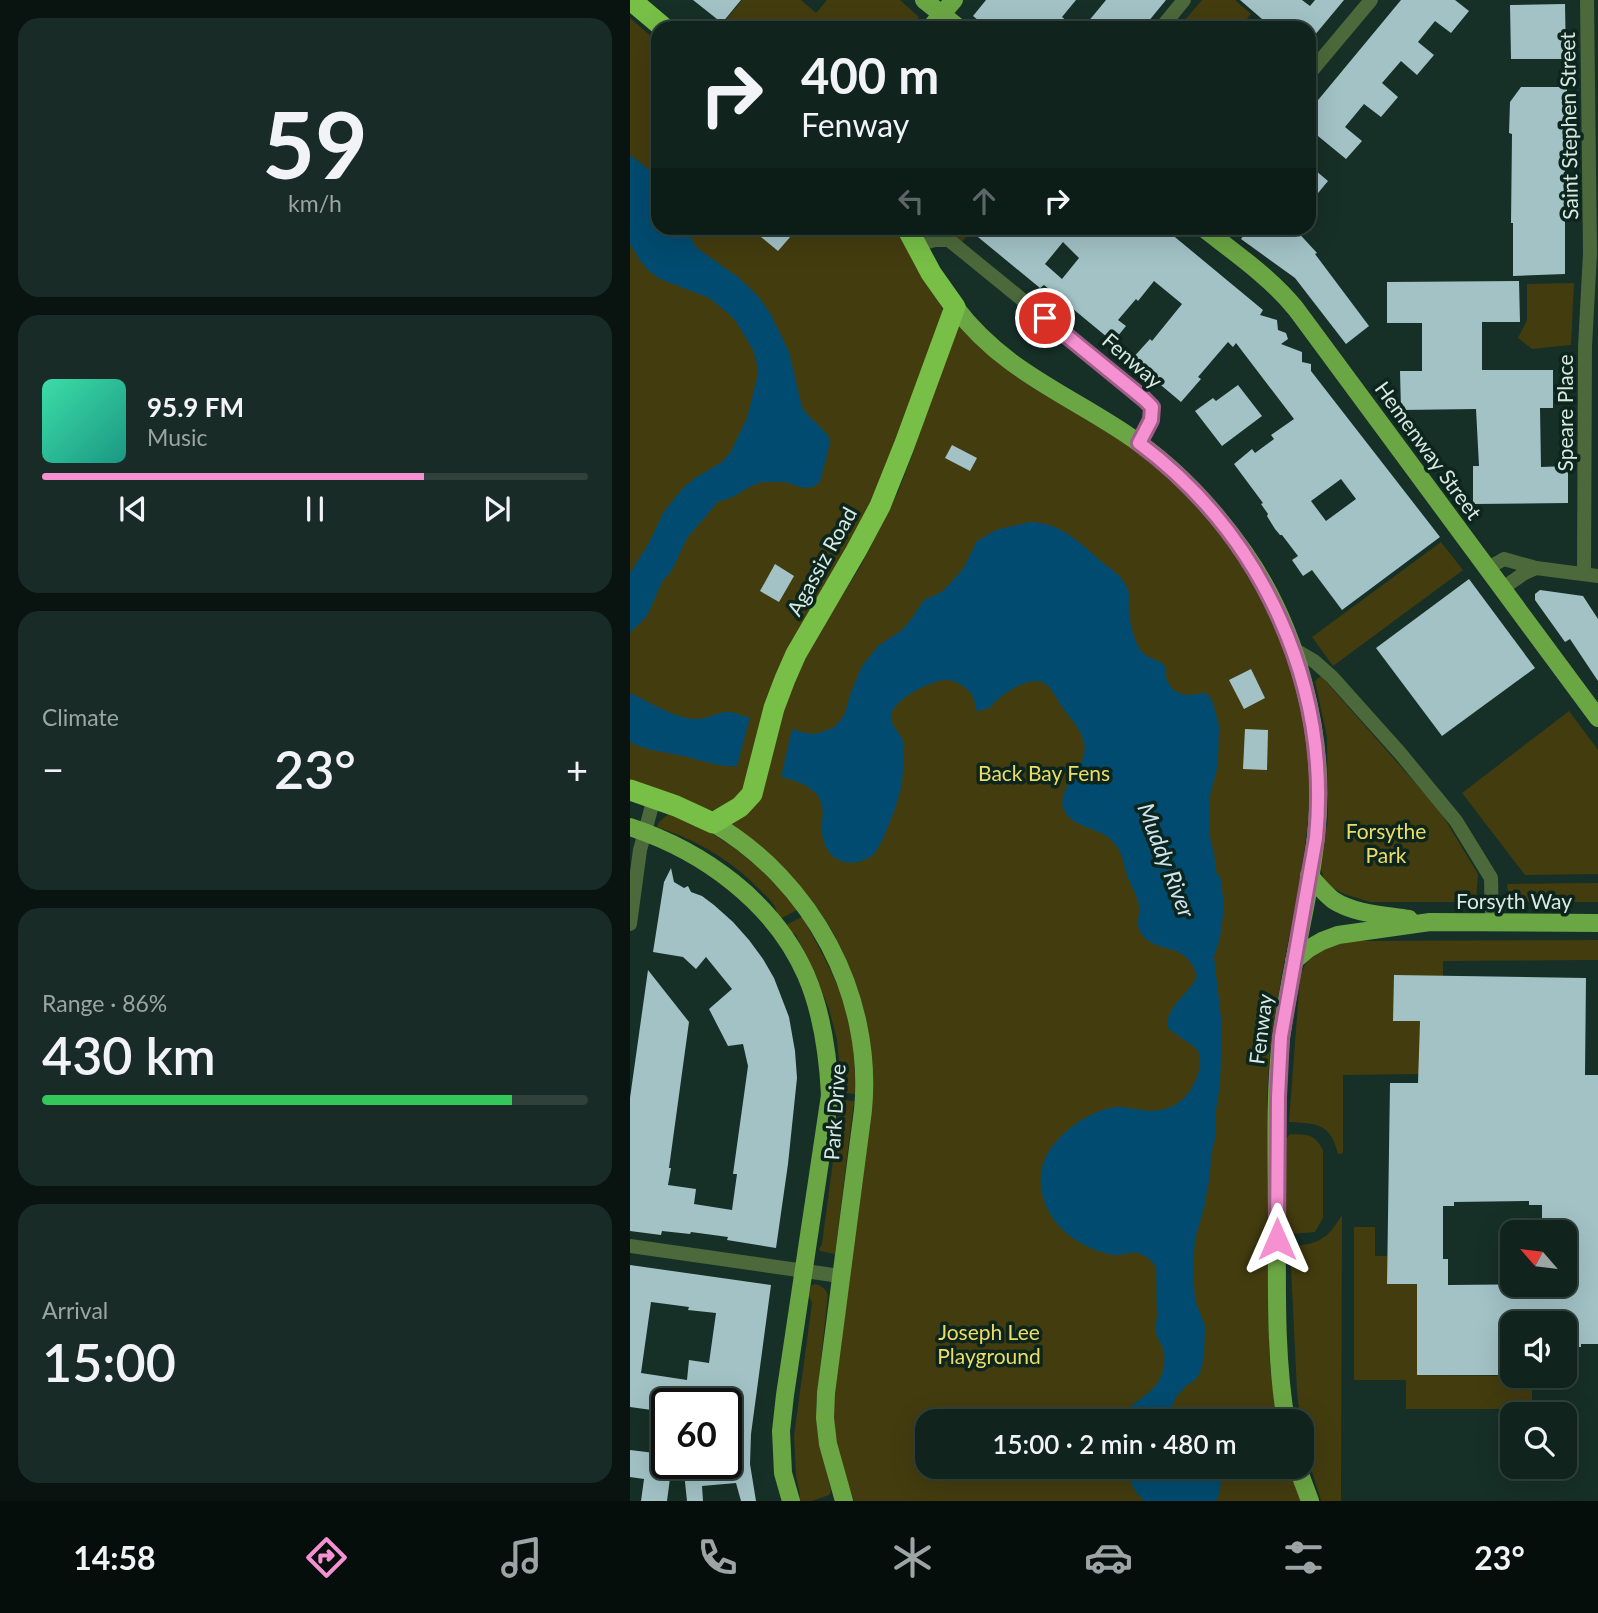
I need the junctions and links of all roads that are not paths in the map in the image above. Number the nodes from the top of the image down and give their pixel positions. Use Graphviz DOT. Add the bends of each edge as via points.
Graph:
graph roads {
  1 [pos="631,0"];
  2 [pos="924,0"];
  3 [pos="954,0"];
  4 [pos="1184,0"];
  5 [pos="1371,0"];
  6 [pos="1587,0"];
  7 [pos="656,21"];
  8 [pos="936,21"];
  9 [pos="1167,21"];
  10 [pos="1316,66"];
  11 [pos="1212,235"];
  12 [pos="912,236"];
  13 [pos="1594,253"];
  14 [pos="955,307"];
  15 [pos="1139,443"];
  16 [pos="1488,568"];
  17 [pos="1536,568"];
  18 [pos="1591,575"];
  19 [pos="1503,588"];
  20 [pos="1292,648"];
  21 [pos="1598,718"];
  22 [pos="630,789"];
  23 [pos="654,798"];
  24 [pos="713,823"];
  25 [pos="637,829"];
  26 [pos="1310,875"];
  27 [pos="1430,922"];
  28 [pos="1492,922"];
  29 [pos="1598,923"];
  30 [pos="630,924"];
  31 [pos="1294,961"];
  32 [pos="630,1246"];
  33 [pos="804,1270"];
  34 [pos="840,1276"];
  35 [pos="1285,1409"];
  36 [pos="1302,1479"];
  37 [pos="791,1501"];
  38 [pos="844,1501"];
  39 [pos="1310,1501"];
  1 -- 7 [label="highway"];
  2 -- 8 [label="main road"];
  3 -- 8 [label="main road"];
  4 -- 9 [label="street"];
  5 -- 10 [label="street"];
  6 -- 13 [label="street, Saint Stephen Street"];
  11 -- 16 [label="main road, Hemenway Street" via="1284,294"];
  12 -- 14 [label="highway, Fenway"];
  12 -- 15 [label="street, Fenway" via="949,240 1144,399 1152,407 1151,420"];
  13 -- 18 [label="street, Speare Place" via="1585,348"];
  14 -- 15 [label="main road, Fenway" via="1011,363"];
  14 -- 24 [label="highway, Agassiz Road" via="880,506 785,679 752,794"];
  15 -- 20 [label="main road, Fenway" via="1185,482 1236,541 1263,584"];
  16 -- 17 [label="street" via="1504,559"];
  16 -- 19 [label="main road, Hemenway Street"];
  17 -- 18 [label="street"];
  17 -- 19 [label="street"];
  19 -- 21 [label="main road, Hemenway Street"];
  20 -- 26 [label="main road, Fenway" via="1317,758 1318,813"];
  20 -- 28 [label="street" via="1332,677 1456,821 1491,878"];
  22 -- 23 [label="highway, Park Drive"];
  23 -- 24 [label="highway, Park Drive"];
  23 -- 25 [label="street"];
  24 -- 34 [label="main road, Park Drive" via="759,856 807,909 837,962 854,1009 864,1098"];
  25 -- 30 [label="street" via="640,850"];
  25 -- 33 [label="main road, Park Drive" via="696,855 723,873 777,926 806,975 821,1022 830,1095"];
  26 -- 27 [label="main road, Forsyth Way" via="1345,906"];
  26 -- 31 [label="main road, Fenway"];
  27 -- 28 [label="main road, Forsyth Way"];
  27 -- 31 [label="main road, Forsyth Way" via="1338,935"];
  28 -- 29 [label="main road, Forsyth Way"];
  31 -- 35 [label="main road, Fenway" via="1281,1037 1277,1107 1277,1315"];
  32 -- 33 [label="street"];
  33 -- 34 [label="street"];
  33 -- 37 [label="main road, Park Drive" via="781,1431 783,1473"];
  34 -- 38 [label="main road, Park Drive" via="825,1418 830,1456"];
  36 -- 39 [label="main road"];
}
